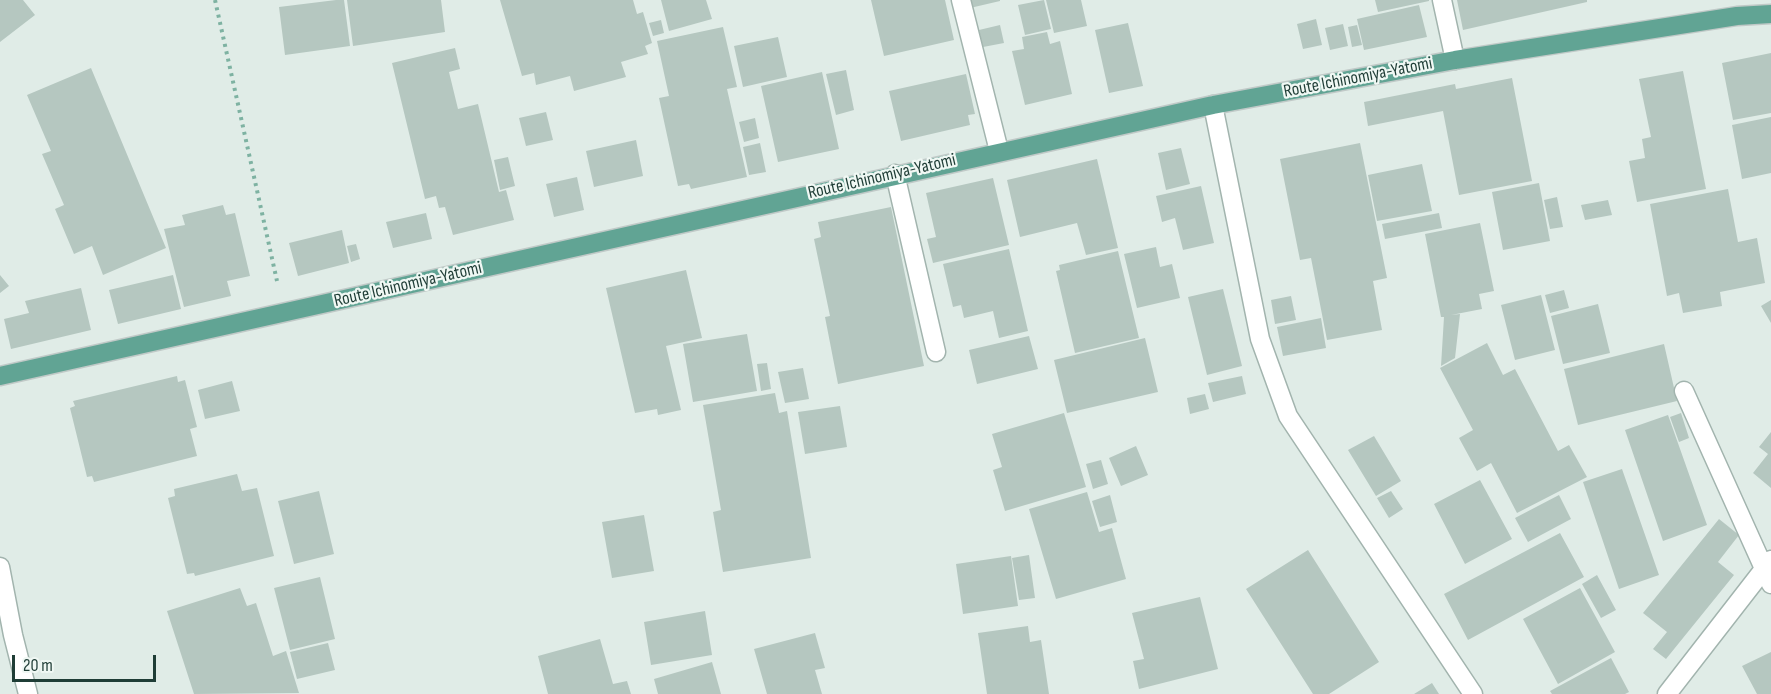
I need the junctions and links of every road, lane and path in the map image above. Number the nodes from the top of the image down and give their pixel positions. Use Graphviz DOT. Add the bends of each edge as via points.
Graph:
graph roads {
  1 [pos="215,0"];
  2 [pos="962,0"];
  3 [pos="1442,0"];
  4 [pos="1771,14"];
  5 [pos="1455,60"];
  6 [pos="1213,105"];
  7 [pos="999,151"];
  8 [pos="895,174"];
  9 [pos="284,313"];
  10 [pos="936,352"];
  11 [pos="0,376"];
  12 [pos="1684,391"];
  13 [pos="0,567"];
  14 [pos="1768,571"];
  15 [pos="28,694"];
  16 [pos="1473,694"];
  17 [pos="1667,694"];
  1 -- 9 [label="path"];
  2 -- 7 [label="street"];
  3 -- 5 [label="street"];
  4 -- 5 [label="main road, Route Ichinomiya-Yatomi"];
  5 -- 6 [label="main road, Route Ichinomiya-Yatomi"];
  6 -- 7 [label="main road, Route Ichinomiya-Yatomi"];
  6 -- 16 [label="street" via="1260,339 1288,416"];
  7 -- 8 [label="main road, Route Ichinomiya-Yatomi"];
  8 -- 9 [label="main road, Route Ichinomiya-Yatomi"];
  8 -- 10 [label="street"];
  9 -- 11 [label="main road, Route Ichinomiya-Yatomi"];
  12 -- 14 [label="street"];
  13 -- 15 [label="street"];
  14 -- 17 [label="street"];
}
